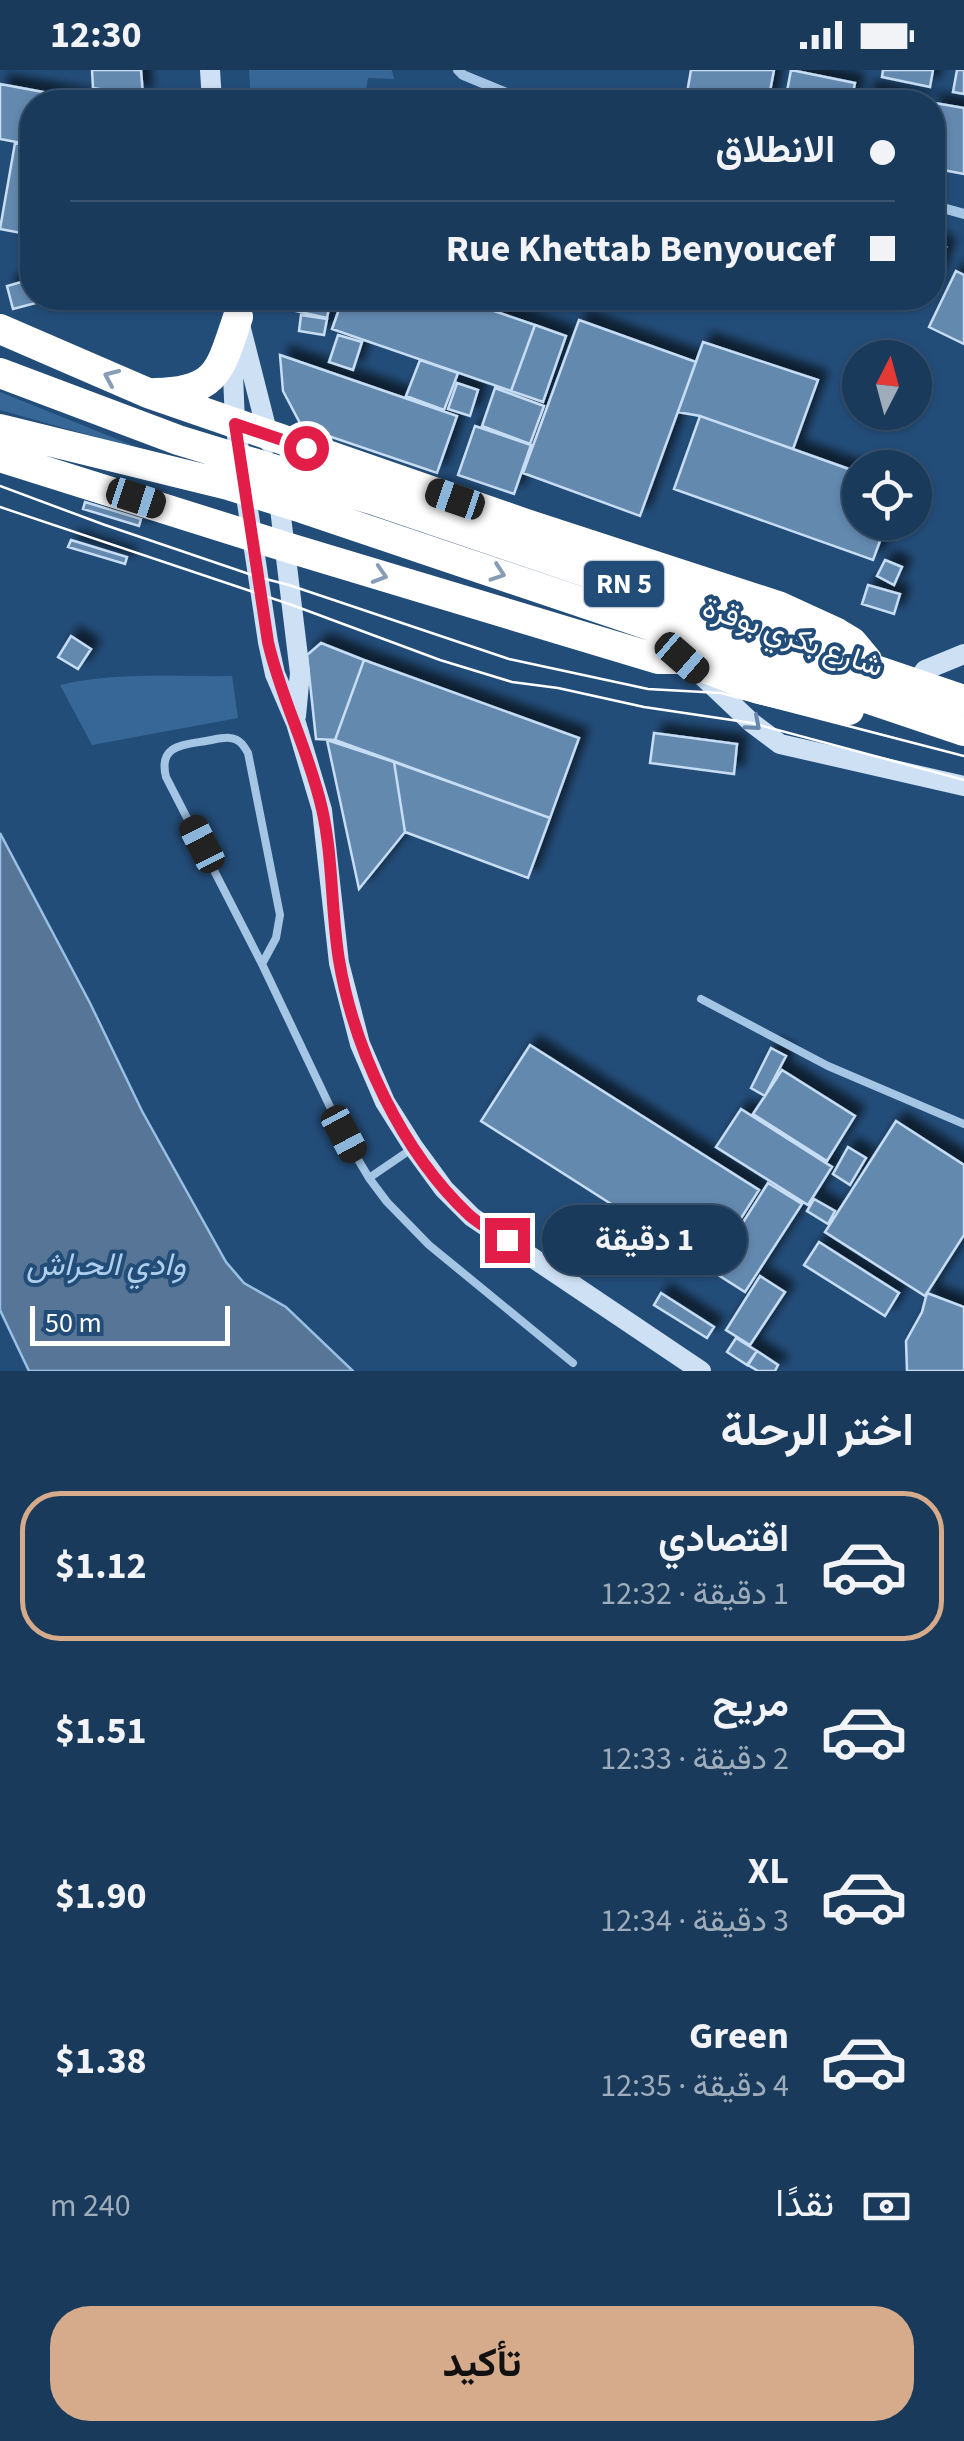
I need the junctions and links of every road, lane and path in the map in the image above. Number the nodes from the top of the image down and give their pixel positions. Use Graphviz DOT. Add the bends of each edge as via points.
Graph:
graph roads {
  1 [pos="458,70"];
  2 [pos="499,90"];
  3 [pos="235,310"];
  4 [pos="236,310"];
  5 [pos="237,310"];
  6 [pos="0,329"];
  7 [pos="0,373"];
  8 [pos="148,393"];
  9 [pos="235,424"];
  10 [pos="0,430"];
  11 [pos="269,435"];
  12 [pos="13,461"];
  13 [pos="375,516"];
  14 [pos="252,526"];
  15 [pos="286,547"];
  16 [pos="964,654"];
  17 [pos="682,658"];
  18 [pos="870,667"];
  19 [pos="925,674"];
  20 [pos="964,700"];
  21 [pos="296,723"];
  22 [pos="964,733"];
  23 [pos="964,786"];
  24 [pos="262,964"];
  25 [pos="701,999"];
  26 [pos="964,1124"];
  27 [pos="414,1148"];
  28 [pos="369,1178"];
  29 [pos="572,1363"];
  30 [pos="701,1371"];
  1 -- 2 [label="street"];
  3 -- 8 [label="highway" via="220,366 206,383 178,393"];
  4 -- 9 [label="main road"];
  5 -- 11 [label="main road"];
  8 -- 6 [label="highway, one-way"];
  7 -- 13 [label="highway, RN 5"];
  8 -- 9 [label="highway"];
  9 -- 11 [label="highway"];
  9 -- 14 [label="main road"];
  10 -- 13 [label="highway, RN 5"];
  11 -- 14 [label="highway" via="268,505"];
  11 -- 15 [label="main road"];
  11 -- 18 [label="highway" via="778,606 852,642"];
  12 -- 14 [label="highway"];
  13 -- 18 [label="highway, RN 5"];
  13 -- 22 [label="highway, شارع بكري بوقرة / RN 5, one-way"];
  14 -- 15 [label="highway"];
  14 -- 21 [label="main road" via="275,674"];
  15 -- 17 [label="highway, one-way" via="658,659"];
  15 -- 21 [label="main road" via="300,672"];
  16 -- 19 [label="main road"];
  17 -- 22 [label="highway" via="759,688"];
  17 -- 23 [label="main road, one-way" via="780,744"];
  18 -- 19 [label="highway, RN 5"];
  19 -- 20 [label="highway, RN 5"];
  21 -- 27 [label="main road" via="322,810 339,963 360,1044"];
  24 -- 24 [label="lane" via="166,777 165,761 177,746 229,737 248,753 280,915"];
  24 -- 28 [label="lane"];
  25 -- 26 [label="lane" via="828,1066"];
  27 -- 28 [label="lane"];
  27 -- 30 [label="main road" via="472,1218"];
  28 -- 29 [label="lane" via="429,1245"];
}
